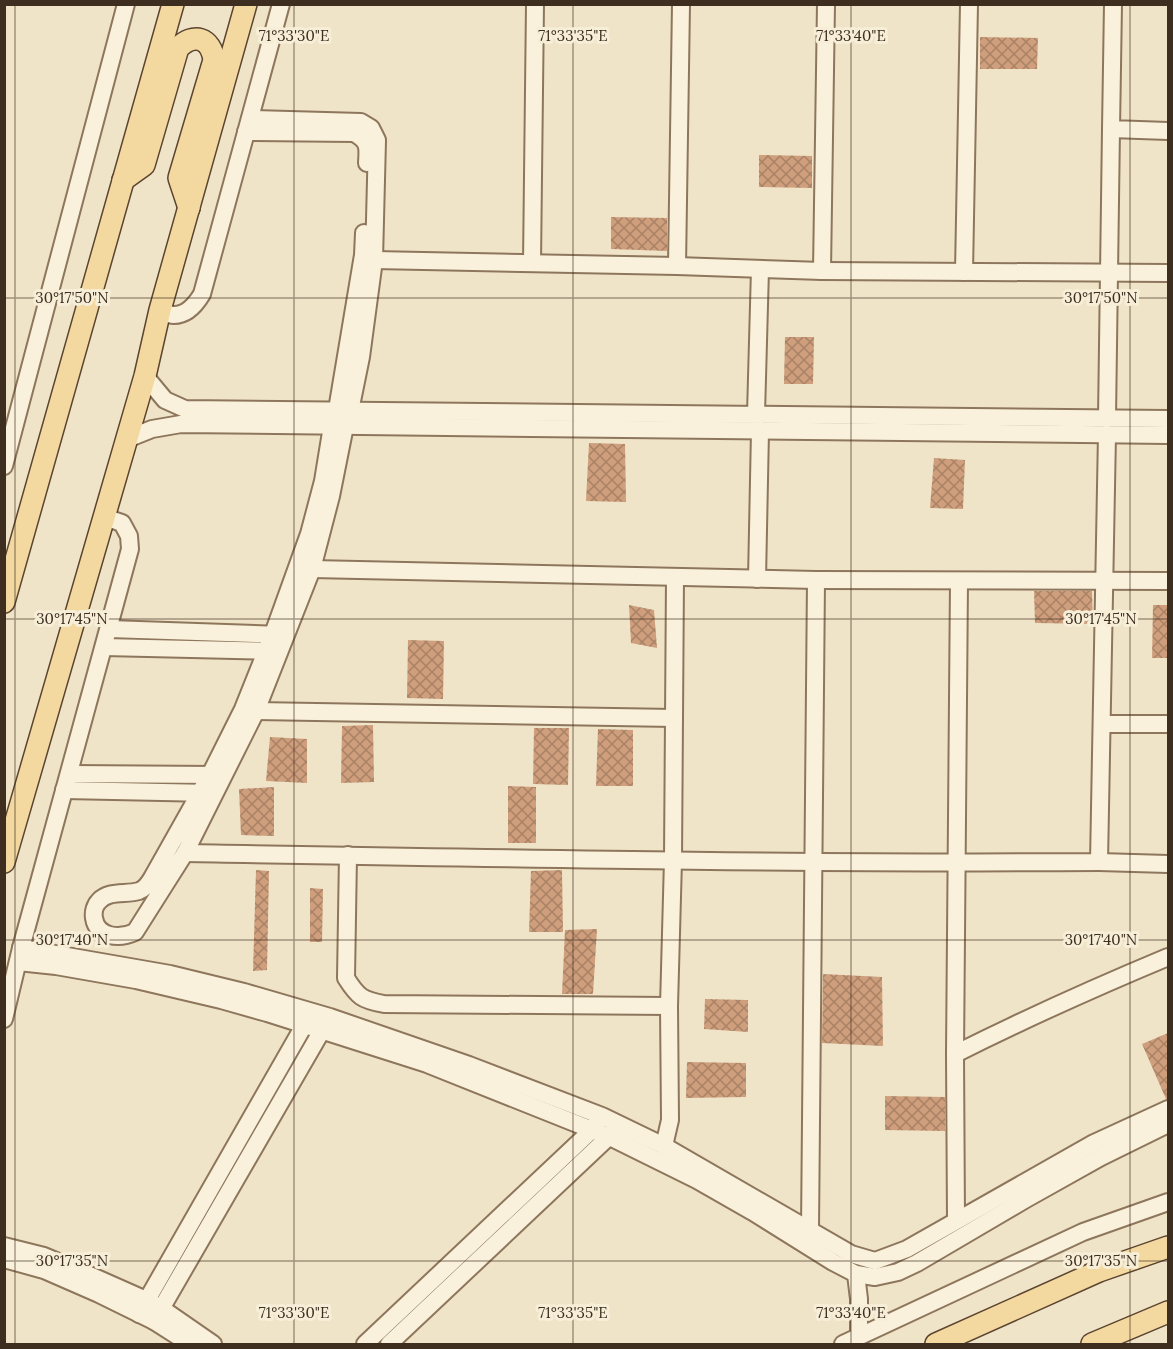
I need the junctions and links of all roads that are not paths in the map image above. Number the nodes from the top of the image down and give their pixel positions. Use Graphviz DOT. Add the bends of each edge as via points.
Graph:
graph roads {
  1 [pos="126,4"];
  2 [pos="173,4"];
  3 [pos="246,4"];
  4 [pos="281,4"];
  5 [pos="535,4"];
  6 [pos="681,4"];
  7 [pos="826,4"];
  8 [pos="969,4"];
  9 [pos="1113,4"];
  10 [pos="248,125"];
  11 [pos="1111,129"];
  12 [pos="1168,131"];
  13 [pos="123,180"];
  14 [pos="189,208"];
  15 [pos="374,260"];
  16 [pos="532,263"];
  17 [pos="677,266"];
  18 [pos="760,269"];
  19 [pos="822,271"];
  20 [pos="964,272"];
  21 [pos="1109,272"];
  22 [pos="1168,273"];
  23 [pos="159,310"];
  24 [pos="145,376"];
  25 [pos="756,414"];
  26 [pos="341,419"];
  27 [pos="1168,419"];
  28 [pos="1107,426"];
  29 [pos="760,431"];
  30 [pos="1168,435"];
  31 [pos="127,439"];
  32 [pos="4,466"];
  33 [pos="104,517"];
  34 [pos="312,568"];
  35 [pos="675,577"];
  36 [pos="757,579"];
  37 [pos="816,580"];
  38 [pos="1105,580"];
  39 [pos="959,581"];
  40 [pos="1168,581"];
  41 [pos="4,602"];
  42 [pos="109,629"];
  43 [pos="279,635"];
  44 [pos="104,647"];
  45 [pos="272,651"];
  46 [pos="256,711"];
  47 [pos="674,718"];
  48 [pos="1102,724"];
  49 [pos="1168,724"];
  50 [pos="69,774"];
  51 [pos="217,775"];
  52 [pos="64,790"];
  53 [pos="208,792"];
  54 [pos="185,853"];
  55 [pos="348,855"];
  56 [pos="673,860"];
  57 [pos="813,861"];
  58 [pos="4,862"];
  59 [pos="1099,862"];
  60 [pos="957,863"];
  61 [pos="1168,864"];
  62 [pos="19,955"];
  63 [pos="1168,957"];
  64 [pos="669,1006"];
  65 [pos="309,1018"];
  66 [pos="4,1019"];
  67 [pos="326,1023"];
  68 [pos="955,1054"];
  69 [pos="1168,1109"];
  70 [pos="602,1116"];
  71 [pos="1168,1124"];
  72 [pos="592,1130"];
  73 [pos="615,1131"];
  74 [pos="664,1146"];
  75 [pos="1168,1202"];
  76 [pos="956,1220"];
  77 [pos="810,1230"];
  78 [pos="4,1246"];
  79 [pos="1168,1247"];
  80 [pos="4,1259"];
  81 [pos="856,1274"];
  82 [pos="150,1311"];
  83 [pos="1168,1312"];
  84 [pos="859,1336"];
  85 [pos="190,1344"];
  86 [pos="213,1344"];
  87 [pos="365,1344"];
  88 [pos="389,1344"];
  89 [pos="843,1344"];
  90 [pos="936,1344"];
  91 [pos="1092,1344"];
  1 -- 32 [label="street"];
  2 -- 13 [label="main road"];
  3 -- 14 [label="main road"];
  4 -- 10 [label="street"];
  5 -- 16 [label="street"];
  6 -- 17 [label="street"];
  7 -- 19 [label="street"];
  8 -- 20 [label="street"];
  9 -- 11 [label="street"];
  10 -- 15 [label="street" via="361,122 371,128 377,140"];
  10 -- 23 [label="street" via="202,294 184,312 174,315"];
  10 -- 26 [label="street" via="354,133 363,138 368,148 363,255"];
  11 -- 12 [label="street"];
  11 -- 21 [label="street"];
  13 -- 14 [label="main road" via="144,165 178,48 191,39 201,39 213,51 214,60 179,178"];
  13 -- 41 [label="main road"];
  14 -- 23 [label="main road"];
  15 -- 16 [label="street"];
  15 -- 26 [label="street" via="361,357"];
  16 -- 17 [label="street"];
  17 -- 18 [label="street"];
  18 -- 19 [label="street"];
  18 -- 25 [label="street"];
  19 -- 20 [label="street"];
  20 -- 21 [label="street"];
  21 -- 22 [label="street"];
  21 -- 28 [label="street"];
  23 -- 24 [label="main road"];
  24 -- 26 [label="street" via="165,400 185,409"];
  24 -- 31 [label="main road"];
  25 -- 26 [label="street"];
  25 -- 28 [label="street"];
  26 -- 29 [label="street"];
  26 -- 31 [label="street" via="181,424"];
  26 -- 34 [label="street" via="331,496"];
  26 -- 43 [label="street"];
  27 -- 28 [label="street"];
  28 -- 29 [label="street"];
  28 -- 30 [label="street"];
  28 -- 38 [label="street"];
  29 -- 36 [label="street"];
  31 -- 33 [label="main road"];
  33 -- 42 [label="street" via="122,523 130,549"];
  33 -- 58 [label="main road"];
  34 -- 35 [label="street"];
  34 -- 43 [label="street"];
  35 -- 36 [label="street"];
  35 -- 47 [label="street"];
  36 -- 37 [label="street"];
  37 -- 39 [label="street"];
  37 -- 57 [label="street"];
  38 -- 39 [label="street"];
  38 -- 40 [label="street"];
  38 -- 48 [label="street"];
  39 -- 60 [label="street"];
  42 -- 43 [label="street"];
  42 -- 44 [label="street"];
  43 -- 45 [label="street"];
  44 -- 45 [label="street"];
  44 -- 50 [label="street"];
  45 -- 46 [label="street"];
  45 -- 51 [label="street"];
  46 -- 47 [label="street"];
  46 -- 51 [label="street"];
  47 -- 56 [label="street"];
  48 -- 49 [label="street"];
  48 -- 59 [label="street"];
  50 -- 51 [label="street"];
  50 -- 52 [label="street"];
  51 -- 53 [label="street"];
  52 -- 53 [label="street"];
  52 -- 62 [label="street"];
  53 -- 54 [label="street"];
  53 -- 54 [label="street" via="146,886 139,891 101,898 93,915 102,932 124,937 135,932"];
  54 -- 55 [label="street"];
  55 -- 56 [label="street"];
  55 -- 64 [label="street" via="346,978 355,992 368,1001"];
  56 -- 57 [label="street"];
  56 -- 64 [label="street"];
  57 -- 60 [label="street"];
  57 -- 77 [label="street"];
  59 -- 60 [label="street"];
  59 -- 61 [label="street"];
  60 -- 68 [label="street"];
  62 -- 65 [label="street" via="170,974 244,992"];
  62 -- 66 [label="street"];
  63 -- 68 [label="street"];
  64 -- 74 [label="street" via="670,1120"];
  65 -- 67 [label="street"];
  65 -- 82 [label="street"];
  67 -- 70 [label="street" via="469,1065"];
  67 -- 72 [label="street"];
  67 -- 82 [label="street"];
  68 -- 76 [label="street"];
  69 -- 76 [label="street" via="1094,1143"];
  70 -- 72 [label="street"];
  70 -- 73 [label="street"];
  71 -- 81 [label="street" via="1101,1157 917,1263 898,1272"];
  72 -- 73 [label="street"];
  72 -- 87 [label="street"];
  73 -- 74 [label="street"];
  73 -- 81 [label="street"];
  73 -- 88 [label="street"];
  74 -- 77 [label="street"];
  75 -- 84 [label="street" via="1083,1232"];
  76 -- 77 [label="street" via="907,1249 875,1261 851,1254"];
  78 -- 82 [label="street" via="44,1256 101,1280"];
  79 -- 90 [label="main road" via="1099,1272"];
  80 -- 82 [label="street" via="44,1270"];
  81 -- 84 [label="street"];
  82 -- 85 [label="street"];
  82 -- 86 [label="street"];
  83 -- 91 [label="main road"];
  84 -- 89 [label="street"];
}
